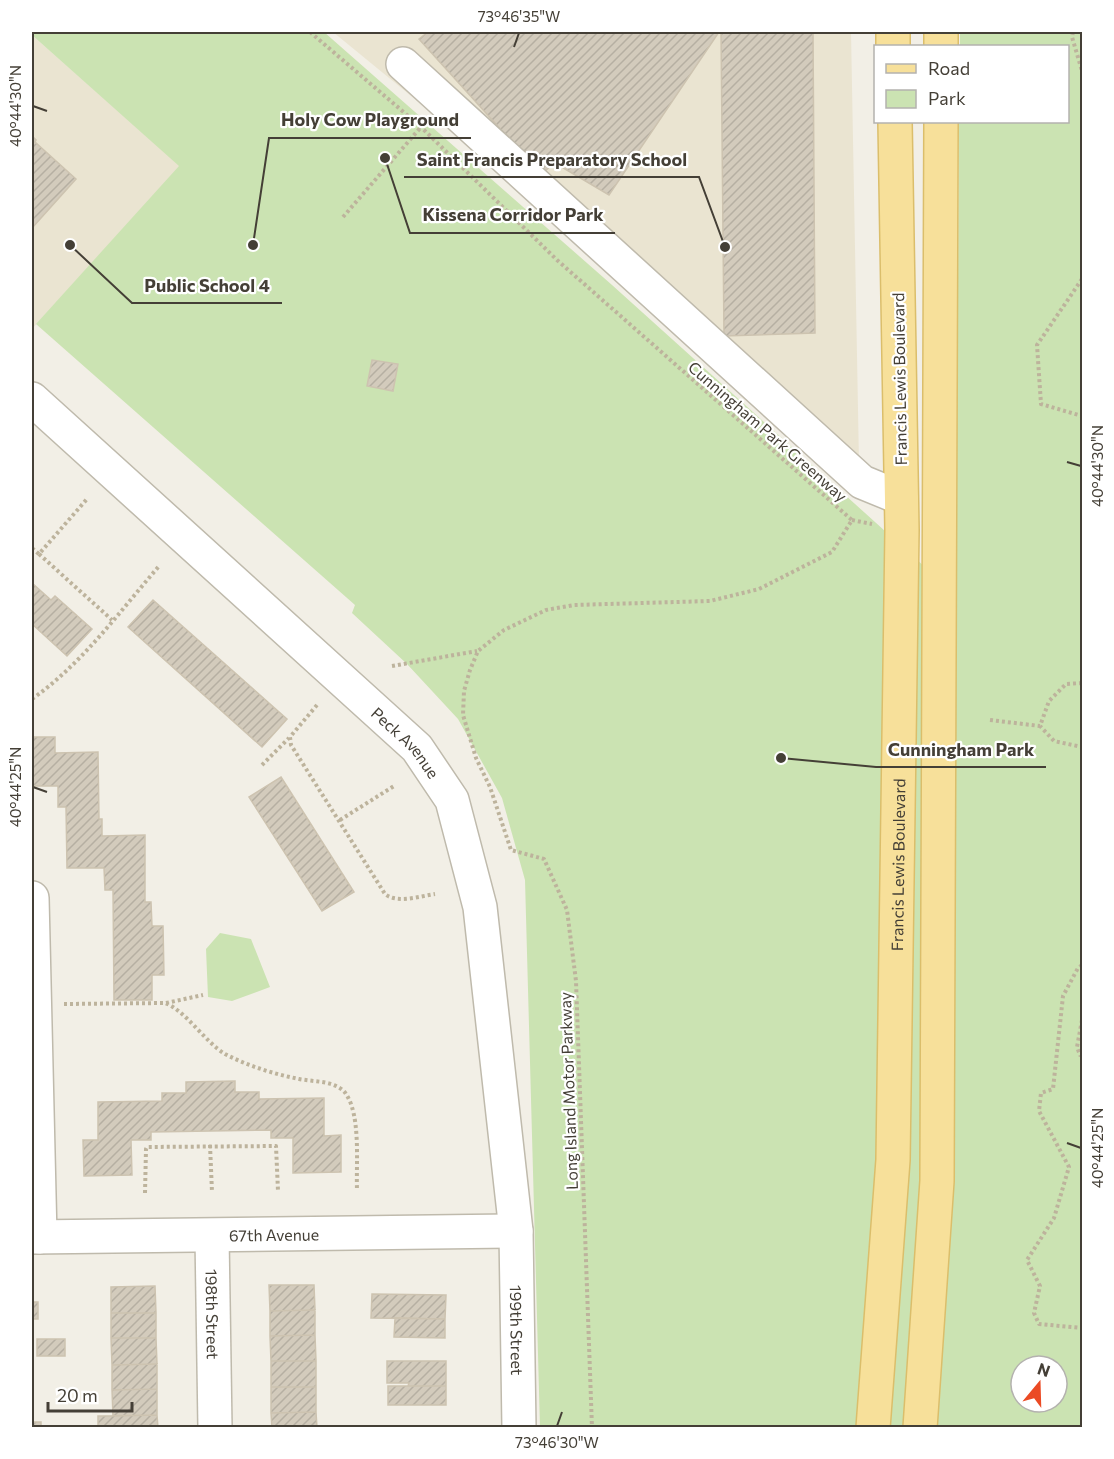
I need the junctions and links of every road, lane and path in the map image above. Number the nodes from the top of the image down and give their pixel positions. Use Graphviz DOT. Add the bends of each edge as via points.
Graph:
graph roads {
  1 [pos="310,32"];
  2 [pos="1072,32"];
  3 [pos="403,64"];
  4 [pos="1083,71"];
  5 [pos="895,123"];
  6 [pos="941,123"];
  7 [pos="421,127"];
  8 [pos="343,217"];
  9 [pos="1083,279"];
  10 [pos="32,399"];
  11 [pos="1083,416"];
  12 [pos="902,498"];
  13 [pos="87,499"];
  14 [pos="32,548"];
  15 [pos="39,554"];
  16 [pos="160,565"];
  17 [pos="112,620"];
  18 [pos="478,651"];
  19 [pos="392,666"];
  20 [pos="1083,683"];
  21 [pos="32,699"];
  22 [pos="317,705"];
  23 [pos="990,720"];
  24 [pos="1040,726"];
  25 [pos="290,737"];
  26 [pos="1083,747"];
  27 [pos="262,765"];
  28 [pos="394,786"];
  29 [pos="340,820"];
  30 [pos="435,894"];
  31 [pos="32,898"];
  32 [pos="1083,965"];
  33 [pos="203,995"];
  34 [pos="165,1003"];
  35 [pos="60,1004"];
  36 [pos="1083,1020"];
  37 [pos="1083,1054"];
  38 [pos="210,1145"];
  39 [pos="357,1190"];
  40 [pos="278,1191"];
  41 [pos="212,1192"];
  42 [pos="145,1193"];
  43 [pos="516,1231"];
  44 [pos="212,1236"];
  45 [pos="36,1237"];
  46 [pos="1083,1328"];
  47 [pos="215,1428"];
  48 [pos="519,1428"];
  49 [pos="592,1428"];
  50 [pos="873,1428"];
  51 [pos="920,1428"];
  1 -- 7 [label="path, Cunningham Park Greenway"];
  2 -- 4 [label="path"];
  3 -- 12 [label="street" via="862,482"];
  5 -- 12 [label="main road, Francis Lewis Boulevard"];
  6 -- 51 [label="main road" via="937,1181"];
  7 -- 8 [label="path"];
  7 -- 18 [label="path, Cunningham Park Greenway" via="557,260 852,520 832,552 759,589 710,601 574,605 546,610 504,630"];
  9 -- 11 [label="path" via="1037,345 1041,404"];
  10 -- 43 [label="street, Peck Avenue" via="417,748 452,800 480,906"];
  12 -- 50 [label="main road, Francis Lewis Boulevard" via="893,1160"];
  13 -- 15 [label="path"];
  14 -- 15 [label="path"];
  15 -- 17 [label="path"];
  16 -- 17 [label="path"];
  17 -- 21 [label="path" via="48,688"];
  18 -- 19 [label="path"];
  18 -- 49 [label="path, Long Island Motor Parkway" via="464,691 463,715 476,758 511,850 544,860 567,910 576,981"];
  20 -- 24 [label="path" via="1066,684 1049,701"];
  22 -- 25 [label="path"];
  23 -- 24 [label="path"];
  24 -- 26 [label="path" via="1054,741"];
  25 -- 27 [label="path"];
  25 -- 29 [label="path" via="291,745"];
  28 -- 29 [label="path"];
  29 -- 30 [label="path" via="388,897"];
  31 -- 45 [label="street"];
  32 -- 46 [label="path" via="1063,996 1053,1089 1041,1093 1039,1111 1069,1167 1054,1218 1027,1260 1040,1286 1034,1313 1039,1324"];
  33 -- 34 [label="path"];
  34 -- 35 [label="path"];
  34 -- 39 [label="path" via="216,1048 243,1062 289,1077 332,1084 346,1093 356,1128"];
  36 -- 37 [label="path" via="1077,1047"];
  38 -- 40 [label="path" via="276,1146"];
  38 -- 41 [label="path"];
  38 -- 42 [label="path" via="147,1147"];
  43 -- 44 [label="street, 67th Avenue"];
  43 -- 48 [label="street, 199th Street"];
  44 -- 45 [label="street, 67th Avenue"];
  44 -- 47 [label="street, 198th Street"];
}
